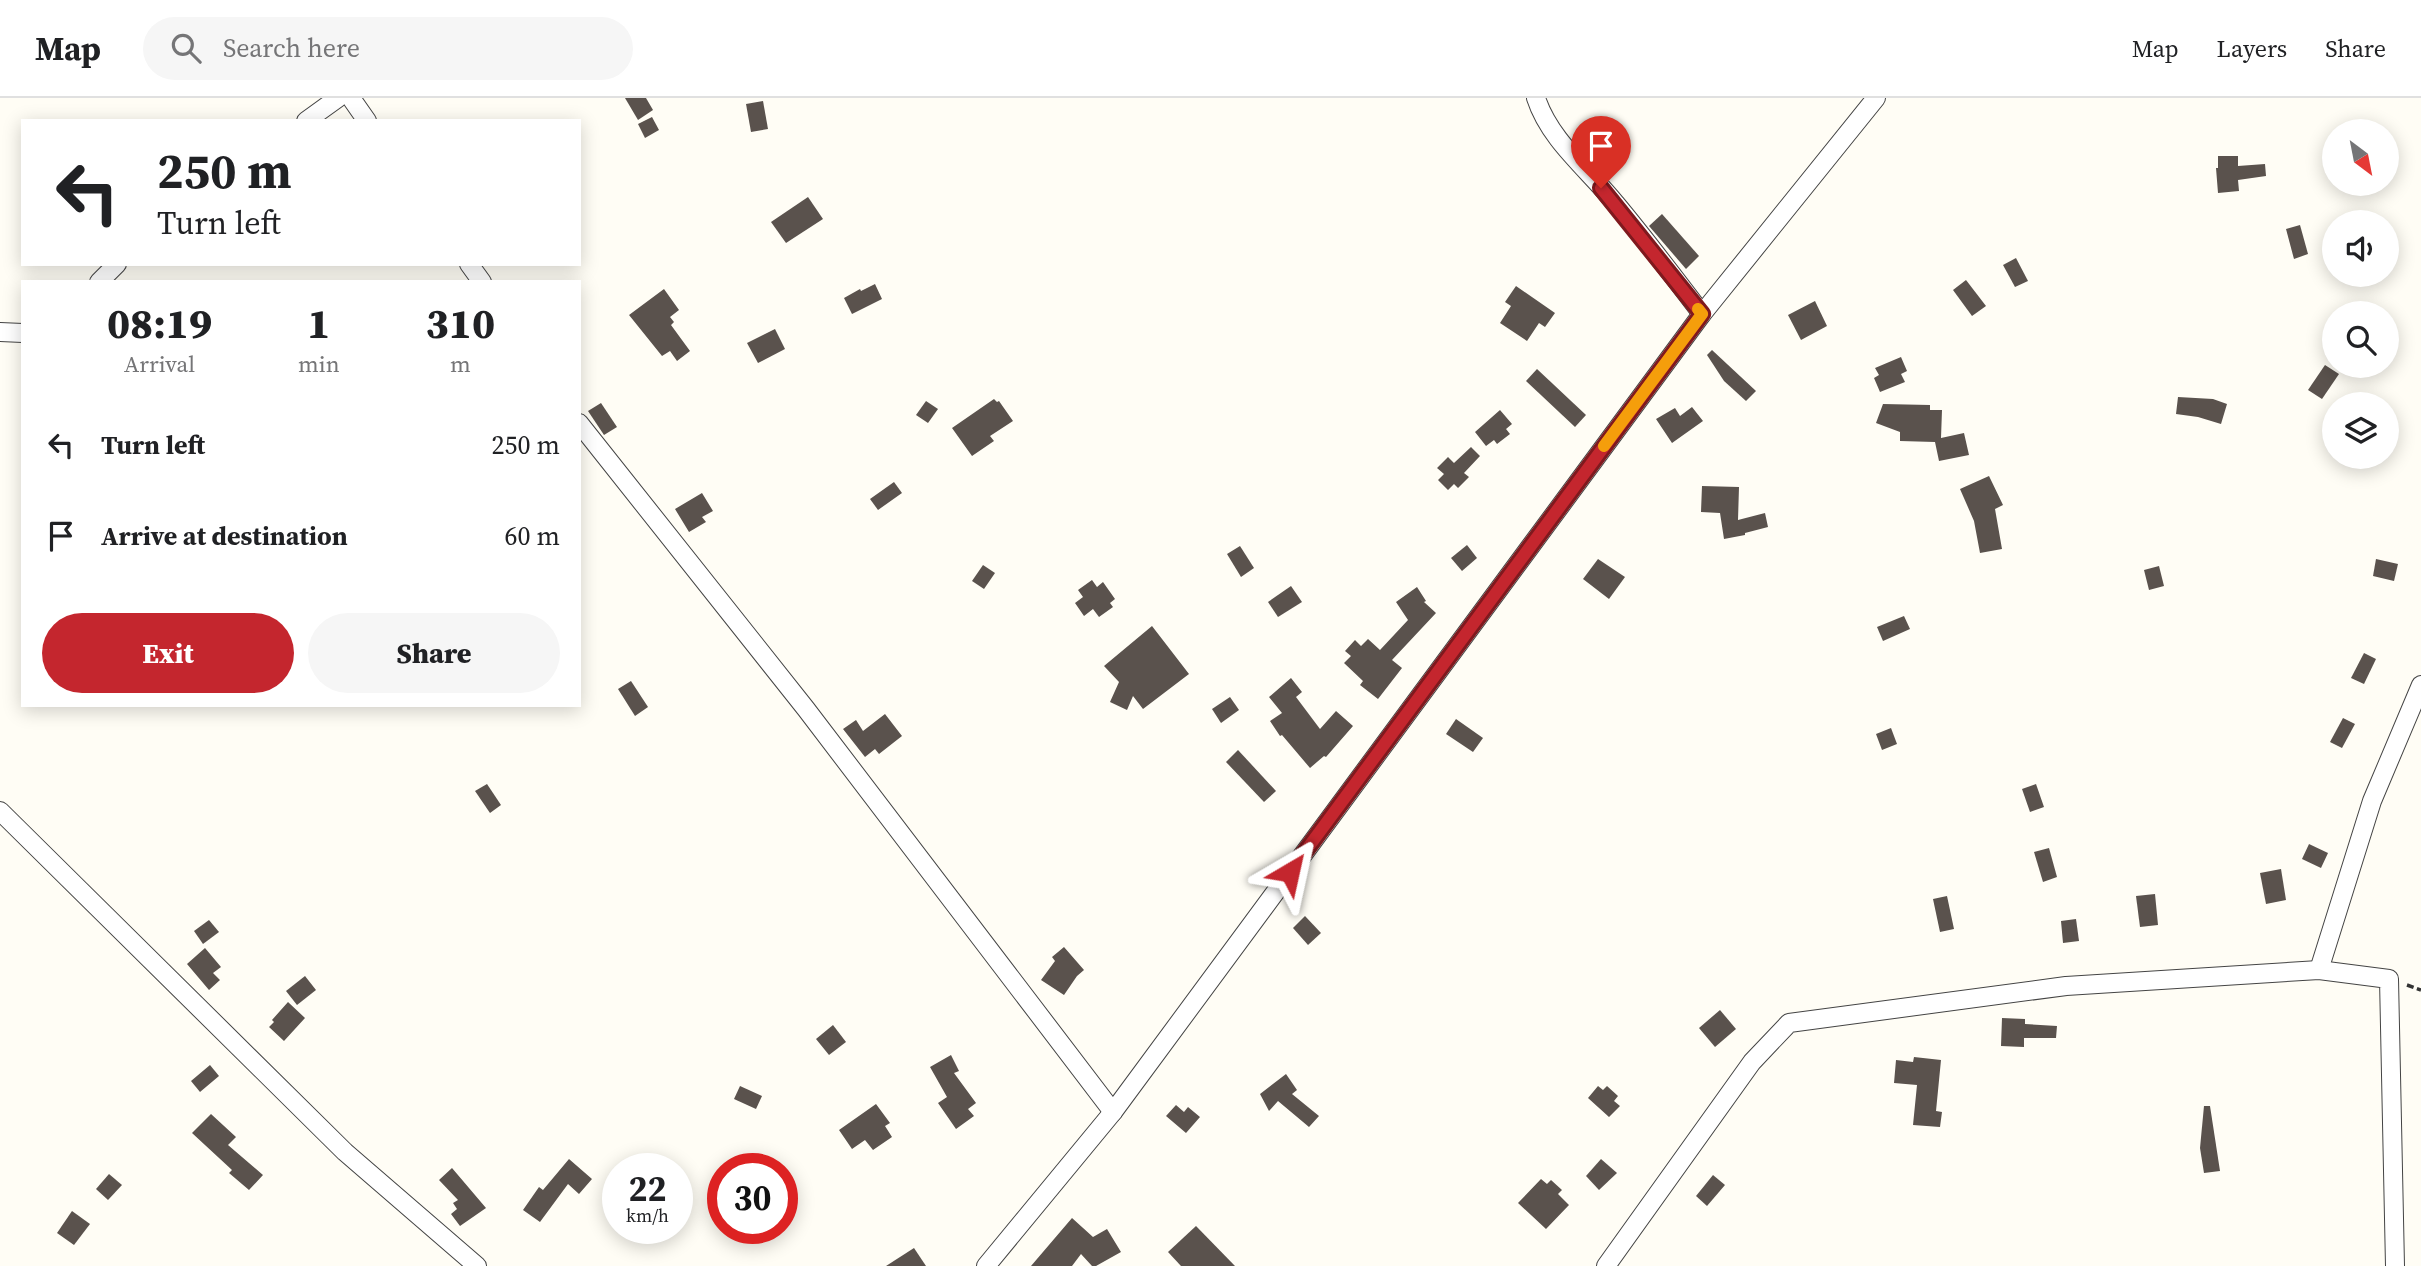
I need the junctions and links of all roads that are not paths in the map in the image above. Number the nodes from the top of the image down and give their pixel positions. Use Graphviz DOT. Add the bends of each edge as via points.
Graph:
graph roads {
  1 [pos="338,98"];
  2 [pos="351,98"];
  3 [pos="1536,98"];
  4 [pos="1876,98"];
  5 [pos="309,119"];
  6 [pos="366,119"];
  7 [pos="115,266"];
  8 [pos="101,280"];
  9 [pos="1702,314"];
  10 [pos="0,332"];
  11 [pos="21,332"];
  12 [pos="581,426"];
  13 [pos="2421,685"];
  14 [pos="0,811"];
  15 [pos="2319,970"];
  16 [pos="1113,1112"];
  17 [pos="477,1266"];
  18 [pos="986,1266"];
  19 [pos="1606,1266"];
  20 [pos="2395,1266"];
  1 -- 5 [label="street"];
  2 -- 6 [label="street"];
  3 -- 9 [label="street" via="1574,160 1614,201"];
  4 -- 9 [label="street"];
  7 -- 8 [label="street"];
  9 -- 16 [label="street"];
  10 -- 11 [label="street"];
  12 -- 16 [label="street" via="806,709"];
  13 -- 15 [label="street" via="2372,801"];
  14 -- 17 [label="street" via="345,1152"];
  15 -- 19 [label="street" via="2066,986 1789,1023 1752,1062"];
  15 -- 20 [label="street" via="2389,979"];
  16 -- 18 [label="street"];
}
